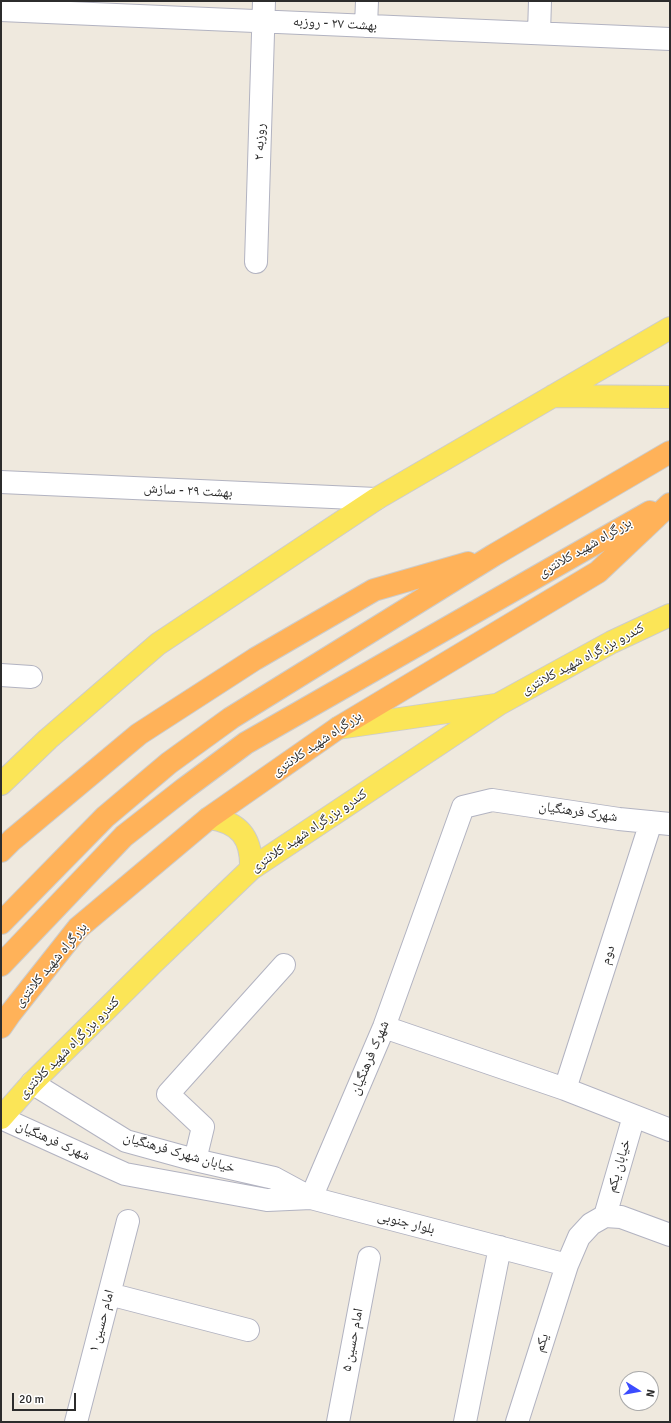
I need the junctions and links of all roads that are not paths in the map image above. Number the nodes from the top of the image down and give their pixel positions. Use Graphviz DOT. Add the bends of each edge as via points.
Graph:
graph roads {
  1 [pos="367,1"];
  2 [pos="540,1"];
  3 [pos="1,10"];
  4 [pos="264,11"];
  5 [pos="366,26"];
  6 [pos="539,33"];
  7 [pos="670,39"];
  8 [pos="256,262"];
  9 [pos="670,328"];
  10 [pos="554,396"];
  11 [pos="670,397"];
  12 [pos="670,452"];
  13 [pos="1,482"];
  14 [pos="376,499"];
  15 [pos="670,500"];
  16 [pos="670,504"];
  17 [pos="494,555"];
  18 [pos="670,615"];
  19 [pos="1,675"];
  20 [pos="31,677"];
  21 [pos="499,704"];
  22 [pos="338,728"];
  23 [pos="1,784"];
  24 [pos="209,818"];
  25 [pos="661,823"];
  26 [pos="1,851"];
  27 [pos="251,869"];
  28 [pos="1,924"];
  29 [pos="1,965"];
  30 [pos="284,965"];
  31 [pos="4,1020"];
  32 [pos="384,1027"];
  33 [pos="32,1083"];
  34 [pos="565,1089"];
  35 [pos="634,1116"];
  36 [pos="1,1118"];
  37 [pos="670,1130"];
  38 [pos="195,1160"];
  39 [pos="311,1198"];
  40 [pos="605,1216"];
  41 [pos="128,1221"];
  42 [pos="670,1235"];
  43 [pos="500,1247"];
  44 [pos="369,1258"];
  45 [pos="567,1265"];
  46 [pos="109,1294"];
  47 [pos="248,1330"];
  48 [pos="76,1422"];
  49 [pos="338,1422"];
  50 [pos="465,1422"];
  51 [pos="517,1422"];
  1 -- 5 [label="street"];
  2 -- 6 [label="street"];
  3 -- 4 [label="street, بهشت ۲۷ - روزبه"];
  4 -- 5 [label="street, بهشت ۲۷ - روزبه"];
  4 -- 8 [label="street, ۲ روزبه"];
  5 -- 6 [label="street, بهشت ۲۷ - روزبه"];
  6 -- 7 [label="street, بهشت ۲۷ - روزبه"];
  9 -- 10 [label="main road"];
  10 -- 11 [label="main road"];
  10 -- 14 [label="main road"];
  12 -- 17 [label="highway"];
  13 -- 14 [label="street, بهشت ۲۹ - سازش"];
  14 -- 23 [label="main road" via="158,644 48,739"];
  15 -- 29 [label="highway, بزرگراه شهید کلانتری" via="246,743 124,836"];
  16 -- 22 [label="highway, بزرگراه شهید کلانتری" via="598,572"];
  17 -- 26 [label="highway" via="374,590 255,659 139,734"];
  17 -- 28 [label="highway" via="231,718 169,763 104,817"];
  18 -- 21 [label="main road, کندرو بزرگراه شهید کلانتری" via="612,642"];
  19 -- 20 [label="street"];
  21 -- 22 [label="main road"];
  21 -- 27 [label="main road, کندرو بزرگراه شهید کلانتری"];
  22 -- 24 [label="highway, بزرگراه شهید کلانتری"];
  24 -- 27 [label="main road" via="222,819 242,833 249,844"];
  24 -- 31 [label="highway, بزرگراه شهید کلانتری" via="78,928"];
  25 -- 32 [label="street, شهرک فرهنگیان" via="492,800 463,807"];
  25 -- 34 [label="street, دوم"];
  27 -- 33 [label="main road, کندرو بزرگراه شهید کلانتری"];
  30 -- 38 [label="street" via="168,1094 203,1127"];
  32 -- 34 [label="street"];
  32 -- 39 [label="street, شهرک فرهنگیان"];
  33 -- 36 [label="main road, کندرو بزرگراه شهید کلانتری"];
  33 -- 38 [label="street, خیابان شهرک فرهنگیان" via="126,1141"];
  34 -- 35 [label="street"];
  35 -- 37 [label="street"];
  35 -- 40 [label="street, خیابان یکم"];
  36 -- 39 [label="street, شهرک فرهنگیان" via="125,1174 267,1200"];
  38 -- 39 [label="street, خیابان شهرک فرهنگیان" via="274,1178"];
  39 -- 43 [label="street, بلوار جنوبی"];
  40 -- 42 [label="street" via="621,1217"];
  40 -- 45 [label="street, یکم" via="591,1224 579,1237"];
  41 -- 46 [label="street, امام حسین ۱"];
  43 -- 45 [label="street, بلوار جنوبی"];
  43 -- 50 [label="street"];
  44 -- 49 [label="street, امام حسین ۵"];
  45 -- 51 [label="street, یکم"];
  46 -- 47 [label="street"];
  46 -- 48 [label="street, امام حسین ۱"];
}
